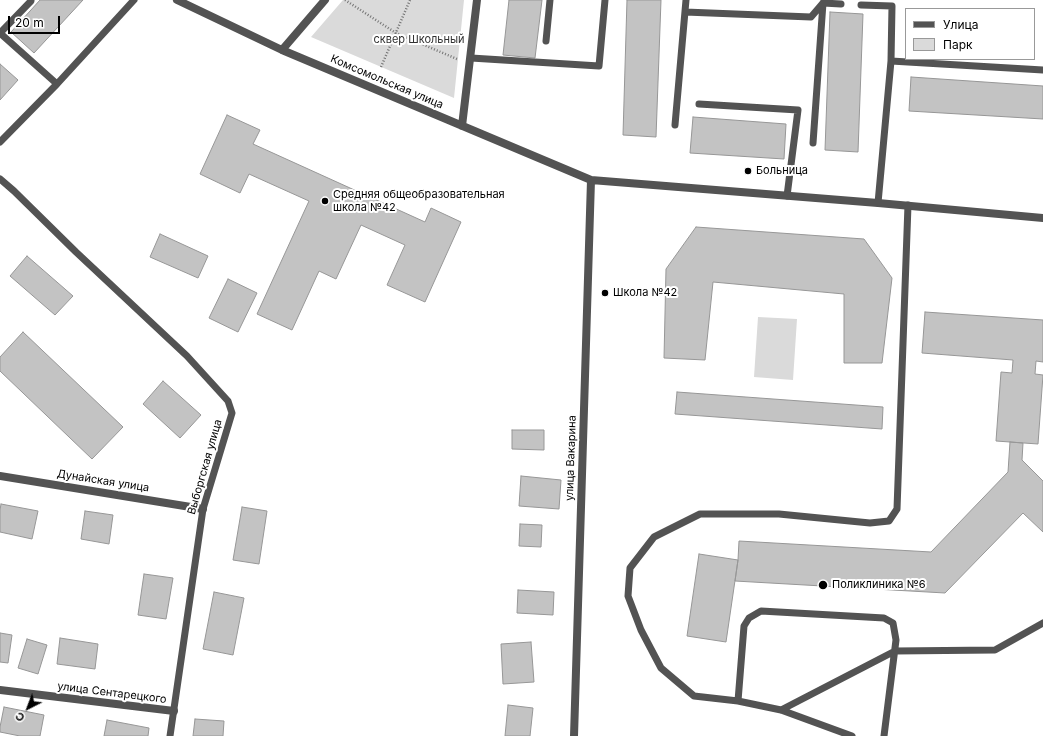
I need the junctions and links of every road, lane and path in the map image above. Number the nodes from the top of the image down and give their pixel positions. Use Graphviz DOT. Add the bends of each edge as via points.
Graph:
graph roads {
  1 [pos="31,0"];
  2 [pos="134,0"];
  3 [pos="177,0"];
  4 [pos="325,0"];
  5 [pos="345,0"];
  6 [pos="410,0"];
  7 [pos="477,0"];
  8 [pos="550,0"];
  9 [pos="605,0"];
  10 [pos="686,0"];
  11 [pos="823,4"];
  12 [pos="842,4"];
  13 [pos="861,5"];
  14 [pos="685,12"];
  15 [pos="396,32"];
  16 [pos="546,41"];
  17 [pos="282,50"];
  18 [pos="470,58"];
  19 [pos="458,59"];
  20 [pos="891,60"];
  21 [pos="381,67"];
  22 [pos="1043,70"];
  23 [pos="57,84"];
  24 [pos="699,104"];
  25 [pos="675,125"];
  26 [pos="462,126"];
  27 [pos="0,142"];
  28 [pos="813,143"];
  29 [pos="0,179"];
  30 [pos="591,180"];
  31 [pos="787,196"];
  32 [pos="878,203"];
  33 [pos="908,206"];
  34 [pos="1043,218"];
  35 [pos="0,476"];
  36 [pos="203,508"];
  37 [pos="1043,623"];
  38 [pos="895,651"];
  39 [pos="0,690"];
  40 [pos="738,701"];
  41 [pos="781,710"];
  42 [pos="174,712"];
  43 [pos="170,736"];
  44 [pos="574,736"];
  45 [pos="852,736"];
  46 [pos="884,736"];
  1 -- 23 [label="lane" via="0,33"];
  2 -- 23 [label="lane"];
  3 -- 17 [label="street, Комсомольская улица"];
  4 -- 17 [label="street"];
  5 -- 15 [label="path"];
  6 -- 15 [label="path"];
  7 -- 18 [label="street"];
  8 -- 16 [label="lane"];
  9 -- 18 [label="lane" via="599,66"];
  10 -- 14 [label="lane"];
  11 -- 12 [label="lane"];
  11 -- 14 [label="lane" via="811,17"];
  11 -- 28 [label="lane"];
  13 -- 20 [label="lane" via="892,6"];
  14 -- 25 [label="lane"];
  15 -- 19 [label="path"];
  15 -- 21 [label="path"];
  17 -- 26 [label="street, Комсомольская улица"];
  18 -- 26 [label="street"];
  20 -- 22 [label="lane"];
  20 -- 32 [label="lane"];
  23 -- 27 [label="lane"];
  24 -- 31 [label="lane" via="798,110"];
  26 -- 30 [label="street, Комсомольская улица"];
  29 -- 36 [label="lane, Выборгская улица" via="187,356 228,401 232,413"];
  30 -- 31 [label="street, Комсомольская улица"];
  30 -- 44 [label="street, улица Вакарина"];
  31 -- 32 [label="street, Комсомольская улица"];
  32 -- 33 [label="street, Комсомольская улица"];
  33 -- 34 [label="street, Комсомольская улица"];
  33 -- 40 [label="lane" via="898,510 889,521 870,523 779,514 700,514 654,537 630,568 628,596 641,630 661,668 694,696"];
  35 -- 36 [label="street, Дунайская улица"];
  36 -- 42 [label="lane, Выборгская улица"];
  37 -- 38 [label="lane" via="995,650"];
  38 -- 40 [label="lane" via="893,623 884,618 761,611 749,618 744,626"];
  38 -- 41 [label="lane"];
  38 -- 46 [label="lane"];
  39 -- 42 [label="street, улица Сентарецкого"];
  40 -- 41 [label="lane"];
  41 -- 45 [label="lane"];
  42 -- 43 [label="lane, Выборгская улица"];
}
